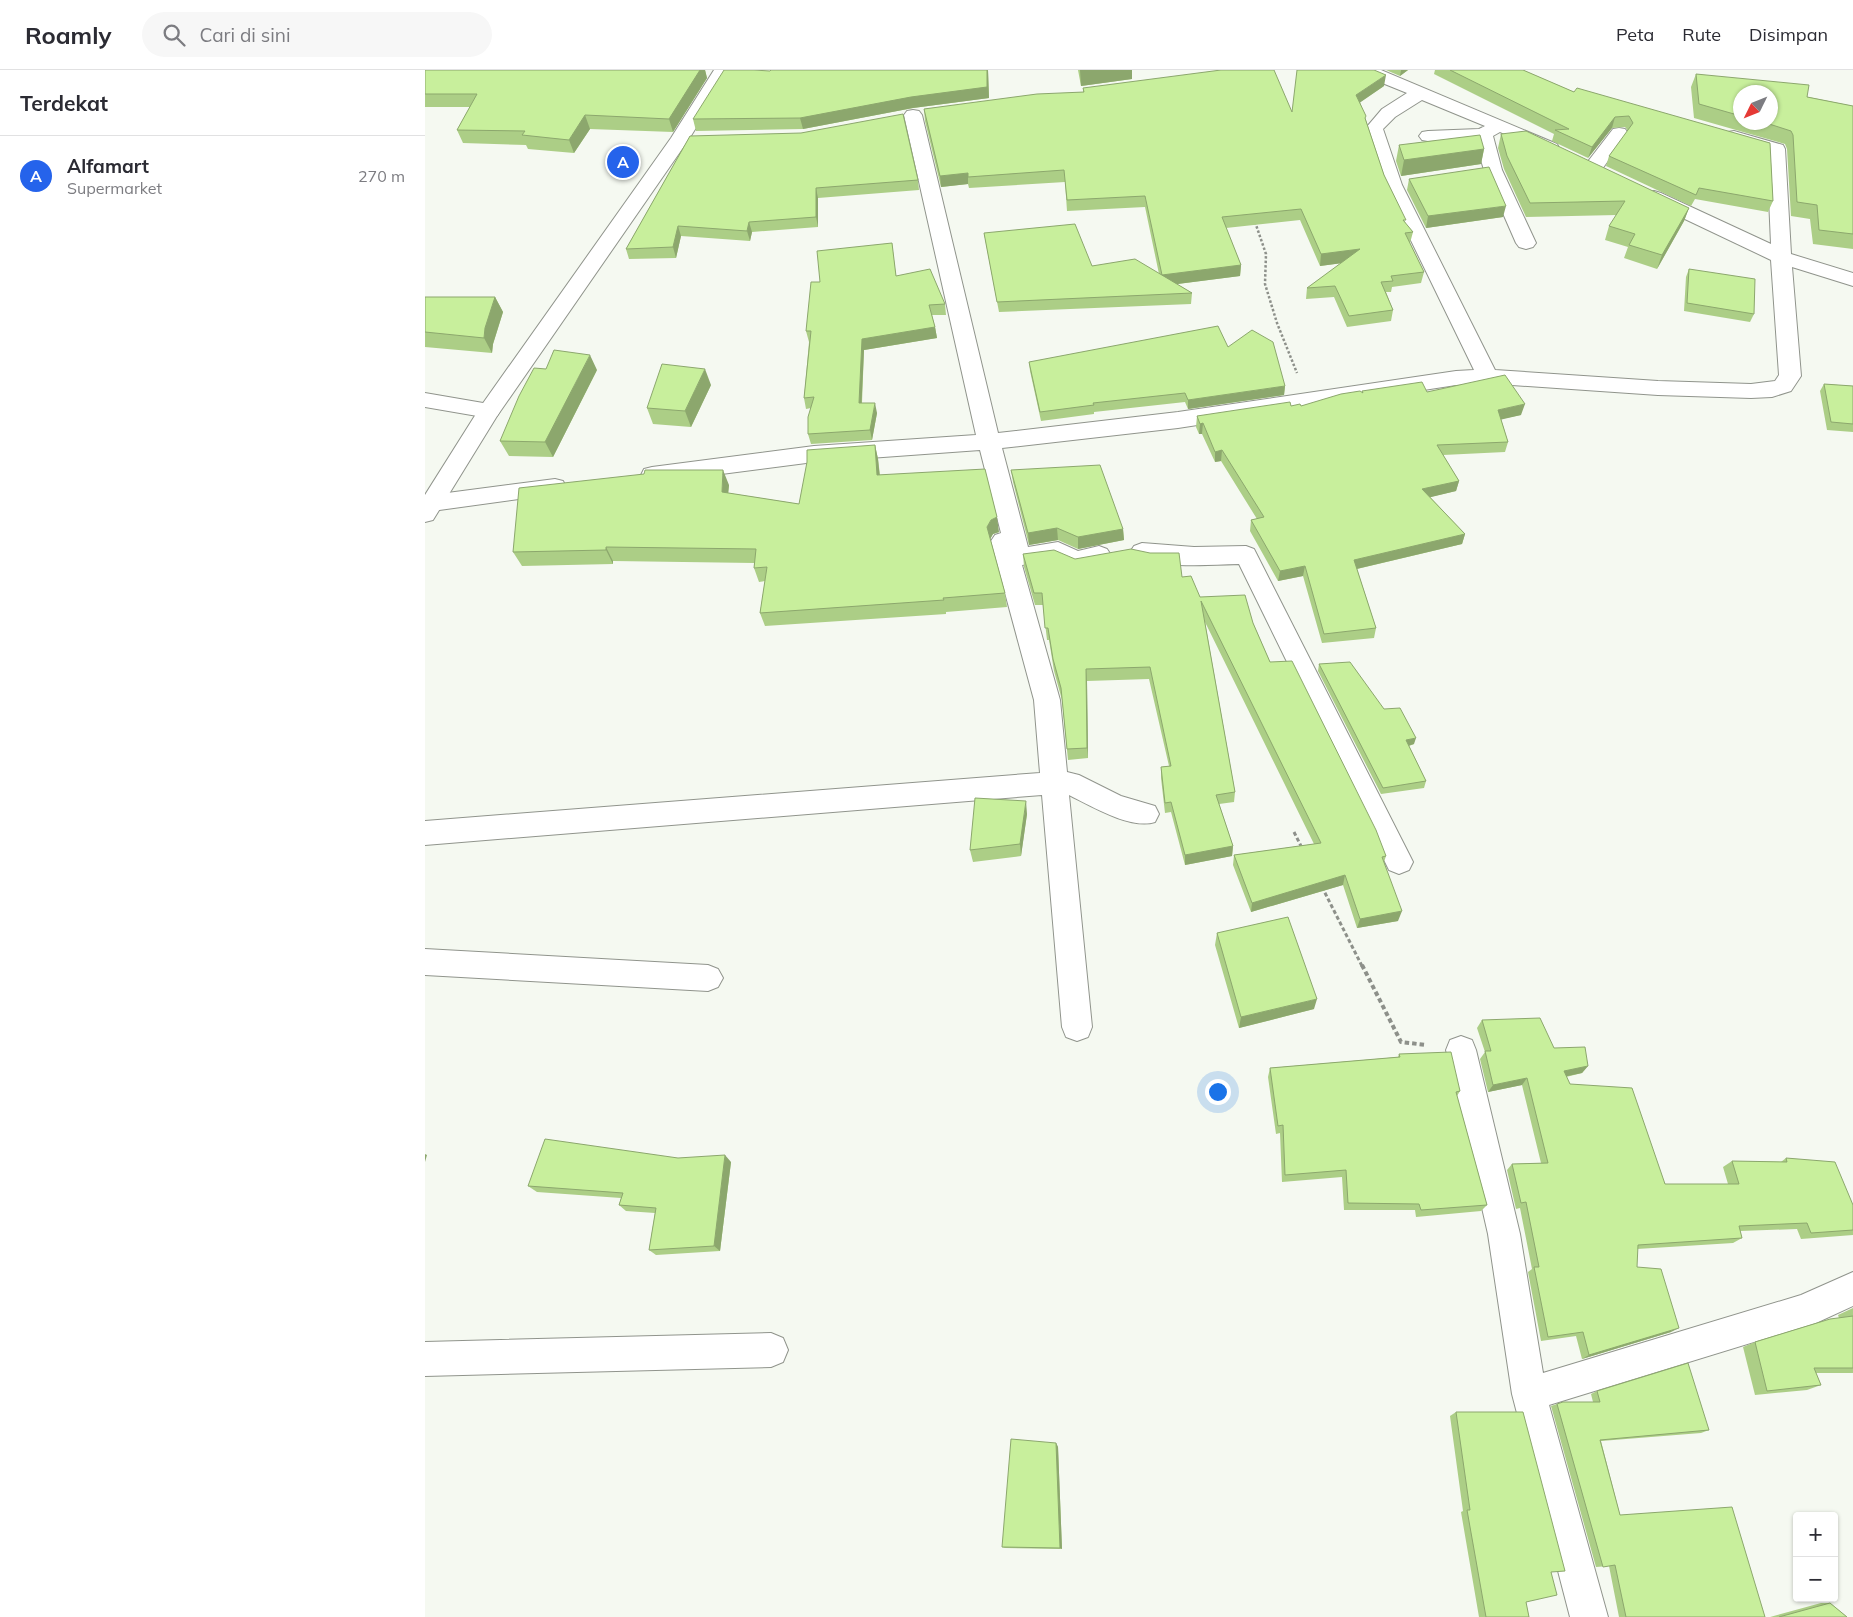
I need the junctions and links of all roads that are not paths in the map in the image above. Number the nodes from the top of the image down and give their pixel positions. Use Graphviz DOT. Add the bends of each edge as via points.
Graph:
graph roads {
  1 [pos="723,70"];
  2 [pos="1366,70"];
  3 [pos="1421,93"];
  4 [pos="914,115"];
  5 [pos="1499,125"];
  6 [pos="1715,130"];
  7 [pos="1619,133"];
  8 [pos="1483,134"];
  9 [pos="1428,136"];
  10 [pos="1579,162"];
  11 [pos="1611,176"];
  12 [pos="1637,189"];
  13 [pos="1526,243"];
  14 [pos="1781,257"];
  15 [pos="1853,280"];
  16 [pos="1488,378"];
  17 [pos="425,400"];
  18 [pos="489,411"];
  19 [pos="982,442"];
  20 [pos="628,478"];
  21 [pos="579,484"];
  22 [pos="429,509"];
  23 [pos="1055,783"];
  24 [pos="1145,814"];
  25 [pos="425,833"];
  26 [pos="1399,862"];
  27 [pos="425,962"];
  28 [pos="708,978"];
  29 [pos="1077,1027"];
  30 [pos="1461,1050"];
  31 [pos="1853,1289"];
  32 [pos="771,1350"];
  33 [pos="425,1359"];
  34 [pos="1529,1394"];
  35 [pos="1589,1617"];
  1 -- 18 [label="street" via="689,138"];
  2 -- 3 [label="street"];
  3 -- 5 [label="street"];
  3 -- 16 [label="street" via="1395,107 1379,120 1374,129 1402,184"];
  4 -- 19 [label="street"];
  5 -- 8 [label="street"];
  5 -- 10 [label="street"];
  6 -- 14 [label="street" via="1776,148"];
  7 -- 10 [label="street"];
  8 -- 9 [label="street"];
  8 -- 13 [label="street" via="1484,171"];
  10 -- 11 [label="street"];
  12 -- 14 [label="street"];
  14 -- 15 [label="street"];
  14 -- 16 [label="street" via="1790,376 1783,386 1771,390 1726,391"];
  16 -- 19 [label="street" via="1457,378 1178,420"];
  17 -- 18 [label="street"];
  18 -- 22 [label="street"];
  19 -- 20 [label="street" via="814,454"];
  19 -- 23 [label="street" via="1047,700"];
  19 -- 26 [label="street" via="1019,558 1058,551 1075,560 1131,550 1194,556 1245,555"];
  21 -- 22 [label="street"];
  23 -- 24 [label="street" via="1070,784 1113,806"];
  23 -- 25 [label="street"];
  23 -- 29 [label="street"];
  27 -- 28 [label="street"];
  30 -- 34 [label="street" via="1504,1234"];
  31 -- 34 [label="street" via="1804,1311"];
  32 -- 33 [label="street"];
  34 -- 35 [label="street"];
}
